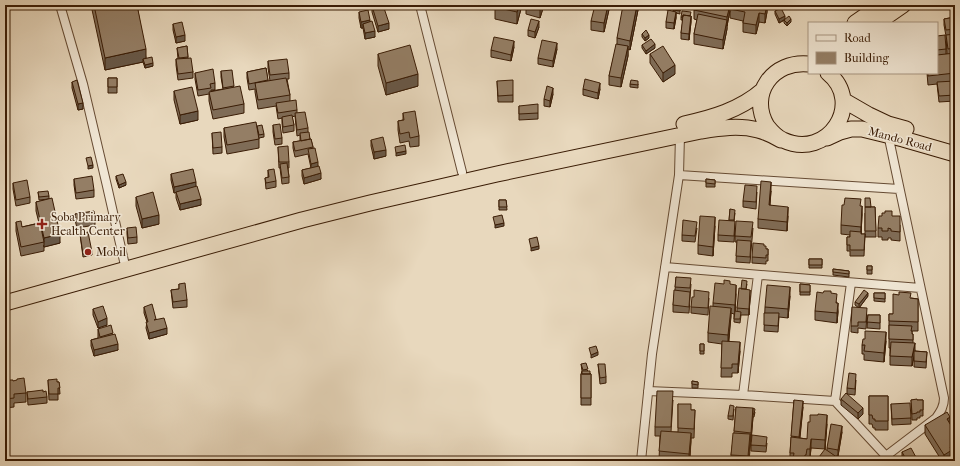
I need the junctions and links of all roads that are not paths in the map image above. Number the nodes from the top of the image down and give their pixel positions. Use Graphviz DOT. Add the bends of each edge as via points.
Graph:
graph roads {
  1 [pos="60,5"];
  2 [pos="420,5"];
  3 [pos="881,5"];
  4 [pos="903,5"];
  5 [pos="856,22"];
  6 [pos="878,22"];
  7 [pos="808,54"];
  8 [pos="808,64"];
  9 [pos="781,68"];
  10 [pos="829,74"];
  11 [pos="842,74"];
  12 [pos="763,90"];
  13 [pos="841,94"];
  14 [pos="888,134"];
  15 [pos="680,135"];
  16 [pos="781,140"];
  17 [pos="822,140"];
  18 [pos="955,144"];
  19 [pos="955,154"];
  20 [pos="462,172"];
  21 [pos="679,175"];
  22 [pos="899,189"];
  23 [pos="124,261"];
  24 [pos="665,268"];
  25 [pos="758,275"];
  26 [pos="850,283"];
  27 [pos="920,288"];
  28 [pos="5,295"];
  29 [pos="5,303"];
  30 [pos="648,391"];
  31 [pos="743,395"];
  32 [pos="835,401"];
  33 [pos="883,459"];
  34 [pos="641,461"];
  1 -- 23 [label="street" via="83,84"];
  2 -- 20 [label="street"];
  3 -- 5 [label="highway"];
  4 -- 6 [label="highway"];
  7 -- 9 [label="highway"];
  8 -- 9 [label="highway" via="794,64"];
  9 -- 12 [label="highway" via="770,78"];
  10 -- 13 [label="highway, Mando Road"];
  11 -- 13 [label="highway"];
  12 -- 16 [label="highway" via="760,104 763,118 770,130"];
  12 -- 20 [label="highway" via="744,104 700,121"];
  13 -- 17 [label="highway" via="841,116 834,129"];
  13 -- 18 [label="highway, Mando Road" via="869,116"];
  14 -- 17 [label="highway, Mando Road" via="851,129"];
  14 -- 19 [label="highway, Mando Road"];
  14 -- 22 [label="street"];
  15 -- 16 [label="highway, Mando Road" via="741,127 759,130"];
  15 -- 21 [label="street"];
  15 -- 29 [label="highway, Mando Road" via="497,174 302,220"];
  16 -- 17 [label="highway, Mando Road" via="795,144 809,144"];
  20 -- 23 [label="highway" via="247,226"];
  21 -- 22 [label="street"];
  21 -- 24 [label="street"];
  22 -- 27 [label="street"];
  23 -- 28 [label="highway"];
  24 -- 25 [label="street"];
  24 -- 30 [label="street"];
  25 -- 26 [label="street"];
  25 -- 31 [label="street"];
  26 -- 27 [label="street"];
  26 -- 32 [label="street"];
  27 -- 33 [label="street" via="944,404 936,418"];
  30 -- 31 [label="street"];
  30 -- 34 [label="street"];
  31 -- 32 [label="street"];
  32 -- 33 [label="street"];
}
